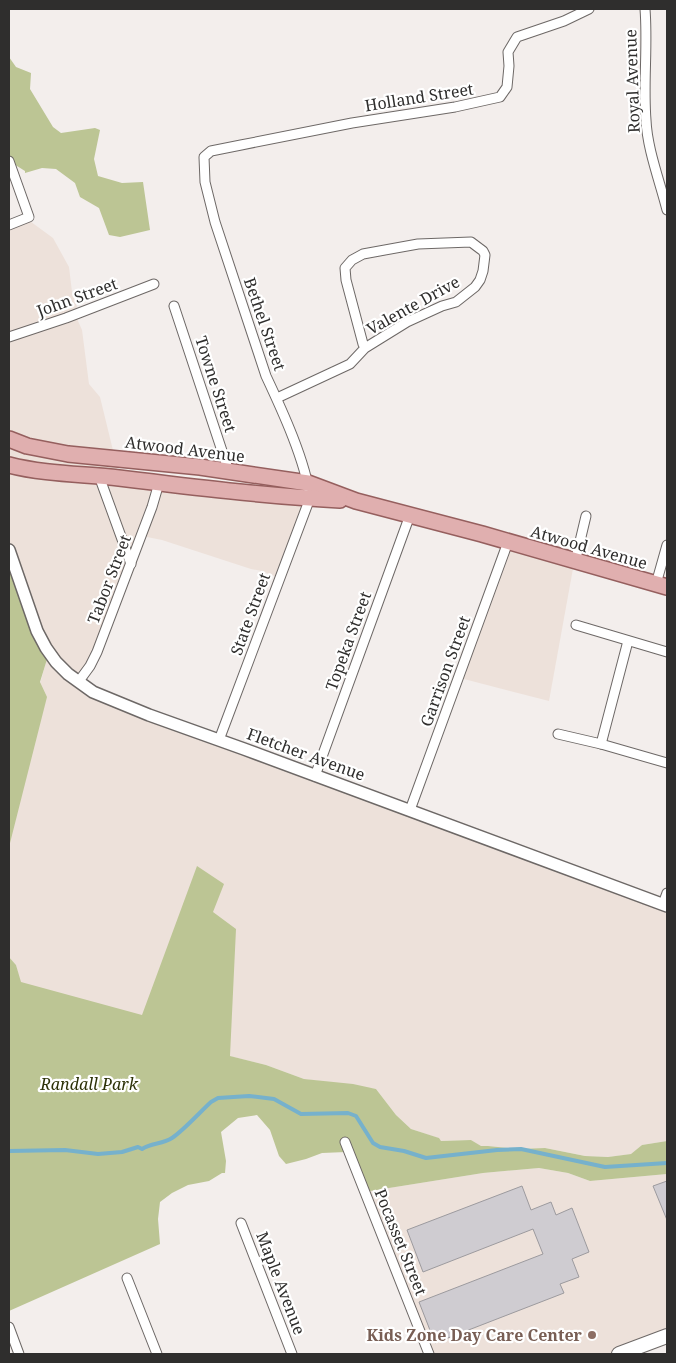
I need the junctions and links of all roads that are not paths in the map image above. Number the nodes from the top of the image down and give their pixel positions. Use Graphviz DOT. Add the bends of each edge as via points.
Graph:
graph roads {
  1 [pos="589,9"];
  2 [pos="644,9"];
  3 [pos="204,157"];
  4 [pos="9,161"];
  5 [pos="667,210"];
  6 [pos="9,225"];
  7 [pos="154,284"];
  8 [pos="174,306"];
  9 [pos="9,337"];
  10 [pos="365,348"];
  11 [pos="277,398"];
  12 [pos="9,439"];
  13 [pos="9,465"];
  14 [pos="28,470"];
  15 [pos="229,472"];
  16 [pos="99,476"];
  17 [pos="9,478"];
  18 [pos="308,482"];
  19 [pos="159,483"];
  20 [pos="310,498"];
  21 [pos="356,501"];
  22 [pos="410,515"];
  23 [pos="586,516"];
  24 [pos="508,542"];
  25 [pos="667,545"];
  26 [pos="9,550"];
  27 [pos="575,562"];
  28 [pos="131,564"];
  29 [pos="662,586"];
  30 [pos="576,625"];
  31 [pos="628,641"];
  32 [pos="667,652"];
  33 [pos="79,682"];
  34 [pos="558,734"];
  35 [pos="219,740"];
  36 [pos="601,744"];
  37 [pos="667,763"];
  38 [pos="315,776"];
  39 [pos="410,810"];
  40 [pos="666,901"];
  41 [pos="345,1142"];
  42 [pos="241,1223"];
  43 [pos="127,1278"];
  44 [pos="9,1327"];
  45 [pos="667,1336"];
  46 [pos="19,1354"];
  47 [pos="157,1354"];
  48 [pos="292,1354"];
  49 [pos="428,1354"];
  50 [pos="619,1354"];
  1 -- 3 [label="street, Holland Street" via="517,37 508,52 507,87 500,97 211,151"];
  2 -- 5 [label="street, Royal Avenue" via="646,122"];
  3 -- 11 [label="street, Bethel Street" via="205,182 215,222 266,376"];
  4 -- 6 [label="street" via="29,217"];
  7 -- 9 [label="street, John Street"];
  8 -- 15 [label="street, Towne Street"];
  10 -- 10 [label="street, Valente Drive" via="407,322 456,302 471,290 483,271 483,251 476,244 462,241 408,246 363,254 352,260 345,268 346,280"];
  10 -- 11 [label="street, Valente Drive" via="350,364"];
  11 -- 18 [label="street, Bethel Street"];
  12 -- 15 [label="main road, Atwood Avenue" via="68,454"];
  13 -- 14 [label="main road, Atwood Avenue"];
  14 -- 16 [label="main road, Atwood Avenue"];
  14 -- 17 [label="main road"];
  15 -- 18 [label="main road, Atwood Avenue"];
  16 -- 19 [label="main road, Atwood Avenue"];
  16 -- 28 [label="street"];
  18 -- 20 [label="street, Bethel Street"];
  18 -- 21 [label="main road, Atwood Avenue"];
  19 -- 20 [label="main road, Atwood Avenue"];
  19 -- 28 [label="street, Tabor Street"];
  20 -- 21 [label="main road, Atwood Avenue"];
  20 -- 35 [label="street, State Street"];
  21 -- 22 [label="main road, Atwood Avenue"];
  22 -- 24 [label="main road, Atwood Avenue"];
  22 -- 38 [label="street, Topeka Street"];
  23 -- 27 [label="street"];
  24 -- 27 [label="main road, Atwood Avenue"];
  24 -- 39 [label="street, Garrison Street"];
  25 -- 29 [label="street"];
  26 -- 33 [label="street, Fletcher Avenue" via="37,632 56,662"];
  27 -- 29 [label="main road, Atwood Avenue"];
  28 -- 33 [label="street, Tabor Street" via="97,652"];
  30 -- 31 [label="street"];
  31 -- 32 [label="street"];
  31 -- 36 [label="street"];
  33 -- 35 [label="street, Fletcher Avenue" via="93,692 135,710"];
  34 -- 36 [label="street"];
  35 -- 38 [label="street, Fletcher Avenue"];
  36 -- 37 [label="street"];
  38 -- 39 [label="street, Fletcher Avenue"];
  39 -- 40 [label="street, Fletcher Avenue"];
  41 -- 49 [label="street, Pocasset Street"];
  42 -- 48 [label="street, Maple Avenue"];
  43 -- 47 [label="street"];
  44 -- 46 [label="street"];
  45 -- 50 [label="main road"];
}
